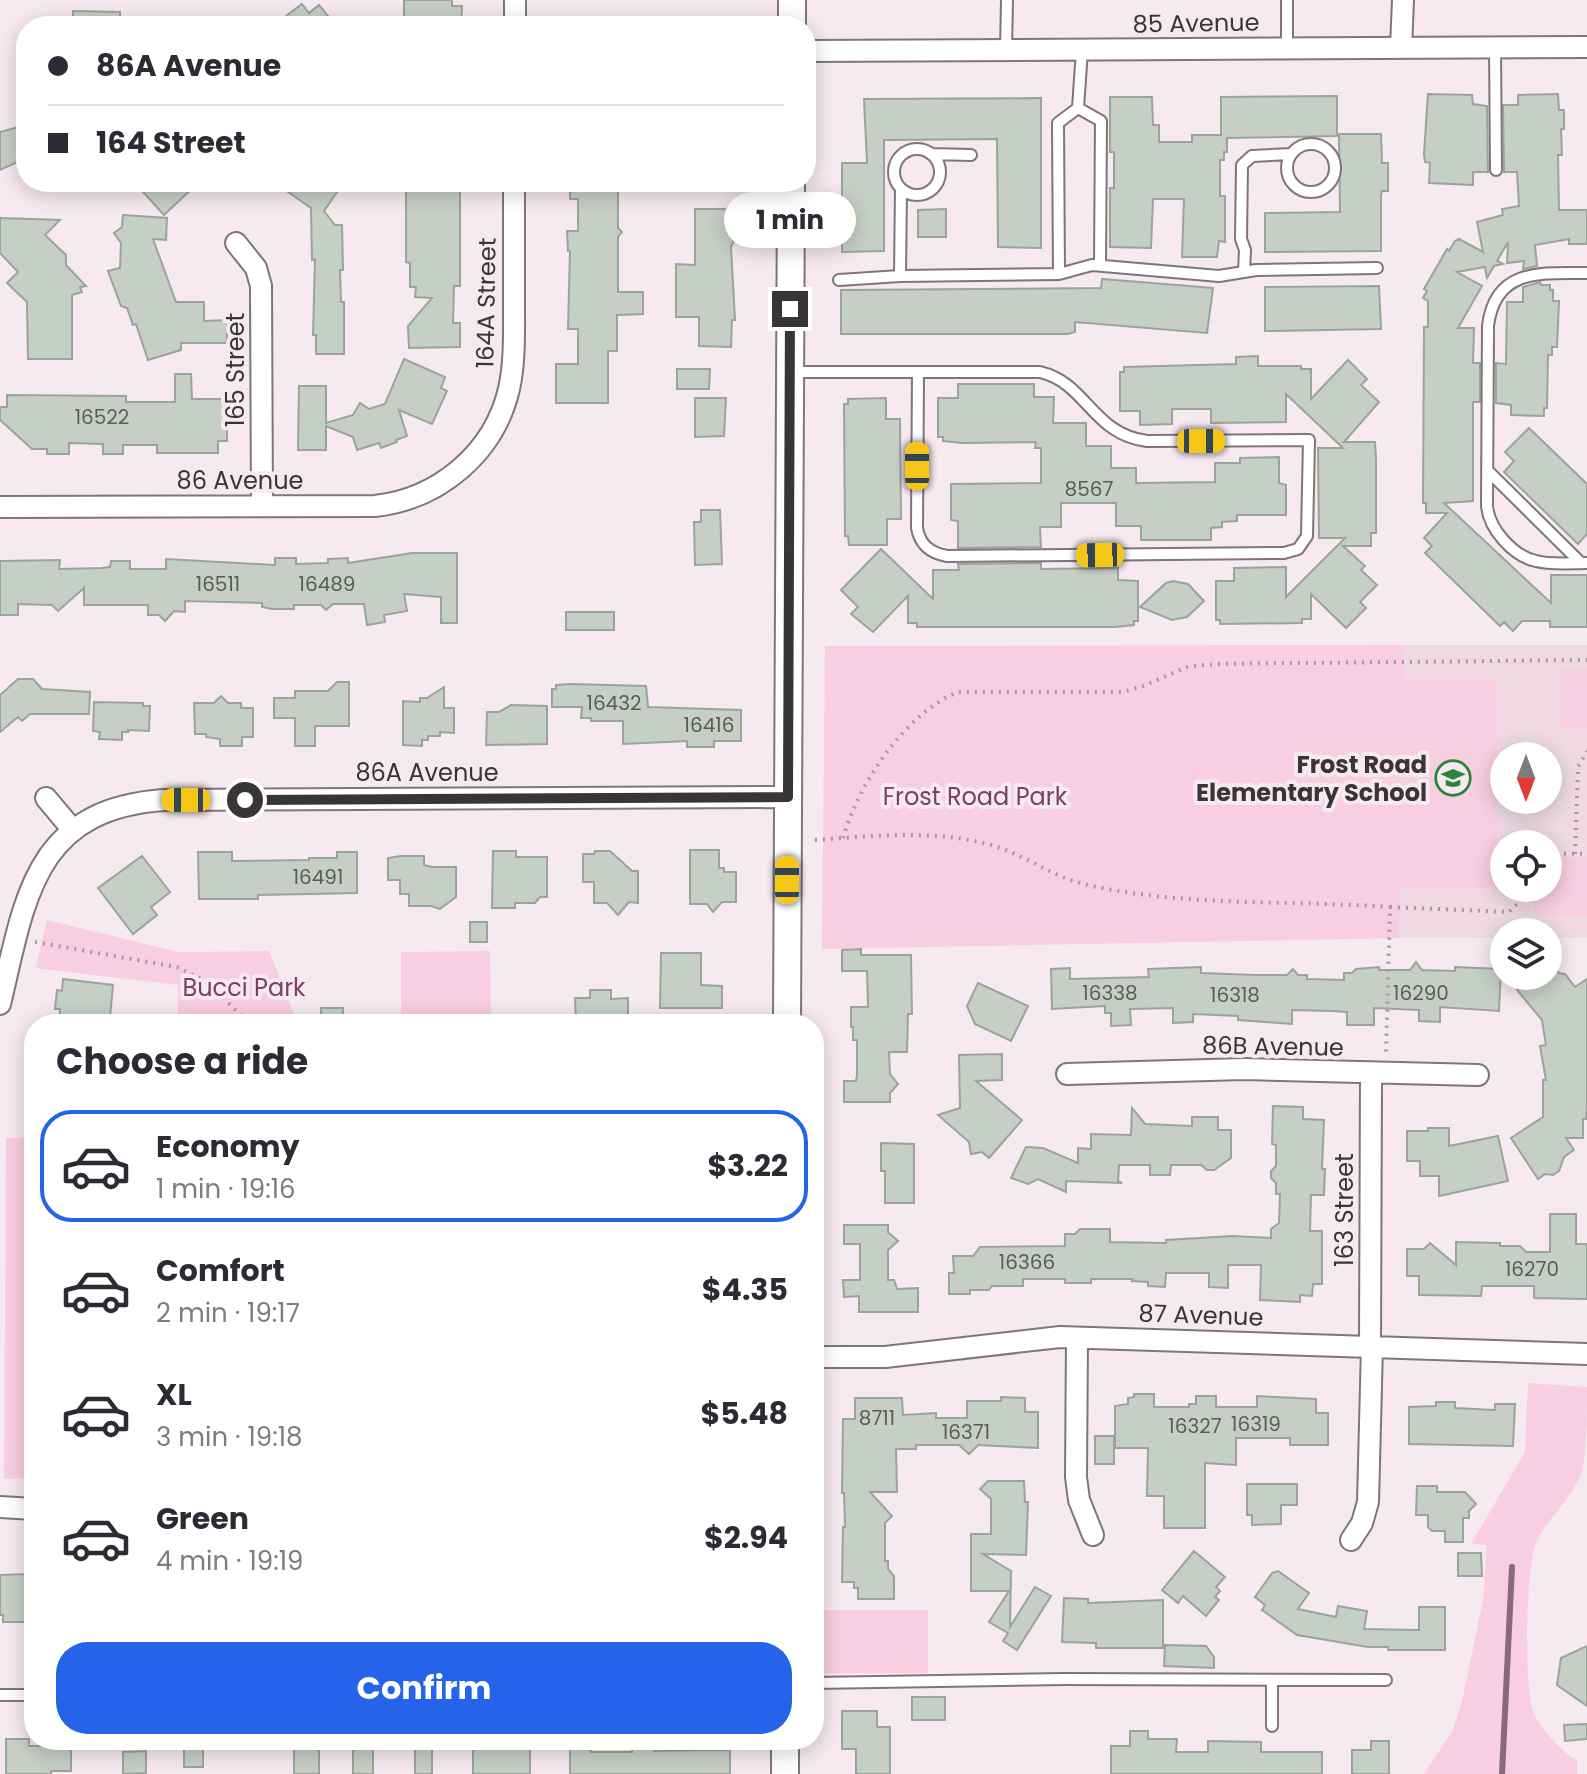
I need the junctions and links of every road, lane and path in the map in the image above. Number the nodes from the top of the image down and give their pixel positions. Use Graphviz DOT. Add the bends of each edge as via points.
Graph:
graph roads {
  1 [pos="1007,0"];
  2 [pos="1287,0"];
  3 [pos="1403,0"];
  4 [pos="1495,47"];
  5 [pos="1587,47"];
  6 [pos="1287,48"];
  7 [pos="1401,48"];
  8 [pos="1006,50"];
  9 [pos="1082,50"];
  10 [pos="816,51"];
  11 [pos="1078,108"];
  12 [pos="931,154"];
  13 [pos="1291,154"];
  14 [pos="971,155"];
  15 [pos="1496,170"];
  16 [pos="901,189"];
  17 [pos="514,192"];
  18 [pos="791,192"];
  19 [pos="236,243"];
  20 [pos="1100,265"];
  21 [pos="1377,268"];
  22 [pos="1244,272"];
  23 [pos="1587,273"];
  24 [pos="1059,274"];
  25 [pos="900,276"];
  26 [pos="839,280"];
  27 [pos="790,372"];
  28 [pos="918,372"];
  29 [pos="468,462"];
  30 [pos="1487,470"];
  31 [pos="262,506"];
  32 [pos="0,507"];
  33 [pos="1584,563"];
  34 [pos="1587,660"];
  35 [pos="1587,751"];
  36 [pos="788,797"];
  37 [pos="46,798"];
  38 [pos="72,829"];
  39 [pos="843,838"];
  40 [pos="815,840"];
  41 [pos="1562,854"];
  42 [pos="1575,854"];
  43 [pos="1587,854"];
  44 [pos="1519,902"];
  45 [pos="1390,907"];
  46 [pos="31,941"];
  47 [pos="0,1004"];
  48 [pos="240,1014"];
  49 [pos="787,1014"];
  50 [pos="1379,1067"];
  51 [pos="1067,1074"];
  52 [pos="1478,1075"];
  53 [pos="1077,1338"];
  54 [pos="1371,1346"];
  55 [pos="1587,1354"];
  56 [pos="824,1357"];
  57 [pos="0,1507"];
  58 [pos="24,1508"];
  59 [pos="1093,1535"];
  60 [pos="1351,1540"];
  61 [pos="1386,1680"];
  62 [pos="1272,1682"];
  63 [pos="824,1683"];
  64 [pos="0,1695"];
  65 [pos="24,1695"];
  66 [pos="1272,1726"];
  67 [pos="785,1750"];
  68 [pos="785,1774"];
  1 -- 8 [label="lane"];
  2 -- 6 [label="lane"];
  3 -- 7 [label="street"];
  4 -- 5 [label="street, 85 Avenue"];
  4 -- 7 [label="street, 85 Avenue"];
  4 -- 15 [label="lane"];
  6 -- 7 [label="street, 85 Avenue"];
  6 -- 9 [label="street, 85 Avenue"];
  8 -- 9 [label="street, 85 Avenue"];
  8 -- 10 [label="street, 85 Avenue"];
  9 -- 11 [label="lane"];
  11 -- 20 [label="lane" via="1101,121"];
  11 -- 24 [label="lane" via="1058,123"];
  12 -- 14 [label="lane"];
  12 -- 16 [label="lane" via="917,150 902,155 894,175"];
  12 -- 16 [label="lane" via="940,174 935,187 922,195"];
  13 -- 13 [label="lane" via="1287,169 1298,189 1321,190 1332,180 1335,164 1327,150 1312,144"];
  13 -- 22 [label="lane" via="1252,156 1242,165"];
  16 -- 25 [label="lane"];
  17 -- 29 [label="street, 164A Street" via="512,374 497,422"];
  18 -- 27 [label="street"];
  19 -- 31 [label="street, 165 Street" via="256,268 261,286"];
  20 -- 22 [label="lane" via="1219,276"];
  20 -- 24 [label="lane"];
  21 -- 22 [label="lane"];
  23 -- 30 [label="lane" via="1530,275 1510,283 1496,297 1488,326"];
  24 -- 25 [label="lane"];
  25 -- 26 [label="lane"];
  27 -- 28 [label="lane"];
  27 -- 36 [label="street"];
  28 -- 28 [label="lane" via="1027,370 1052,375 1110,428 1139,440 1309,440 1304,541 1284,553 936,553 923,544 917,528"];
  29 -- 31 [label="street, 86 Avenue" via="429,490 388,504"];
  30 -- 33 [label="lane"];
  30 -- 33 [label="lane" via="1489,517 1506,541 1534,561"];
  31 -- 32 [label="street, 86 Avenue"];
  34 -- 39 [label="path" via="1214,664 1187,667 1123,692 958,692 935,703 902,735 860,794"];
  35 -- 42 [label="path" via="1578,767"];
  36 -- 38 [label="street, 86A Avenue" via="164,800 105,812"];
  36 -- 49 [label="street"];
  37 -- 38 [label="street"];
  38 -- 47 [label="street" via="47,858 28,893"];
  39 -- 40 [label="path"];
  39 -- 45 [label="path" via="965,839 994,846 1067,879 1155,897"];
  41 -- 42 [label="path"];
  42 -- 43 [label="path"];
  44 -- 45 [label="path" via="1509,912"];
  45 -- 50 [label="path"];
  46 -- 48 [label="path" via="177,967 207,982"];
  50 -- 51 [label="street, 86B Avenue"];
  50 -- 52 [label="street, 86B Avenue"];
  50 -- 54 [label="street, 163 Street"];
  53 -- 54 [label="street, 87 Avenue"];
  53 -- 56 [label="street, 87 Avenue" via="885,1357"];
  53 -- 59 [label="street" via="1076,1477"];
  54 -- 55 [label="street, 87 Avenue"];
  54 -- 60 [label="street, 163 Street" via="1368,1502"];
  57 -- 58 [label="street"];
  61 -- 62 [label="lane"];
  62 -- 63 [label="lane"];
  62 -- 66 [label="lane"];
  64 -- 65 [label="lane"];
  67 -- 68 [label="street"];
}
